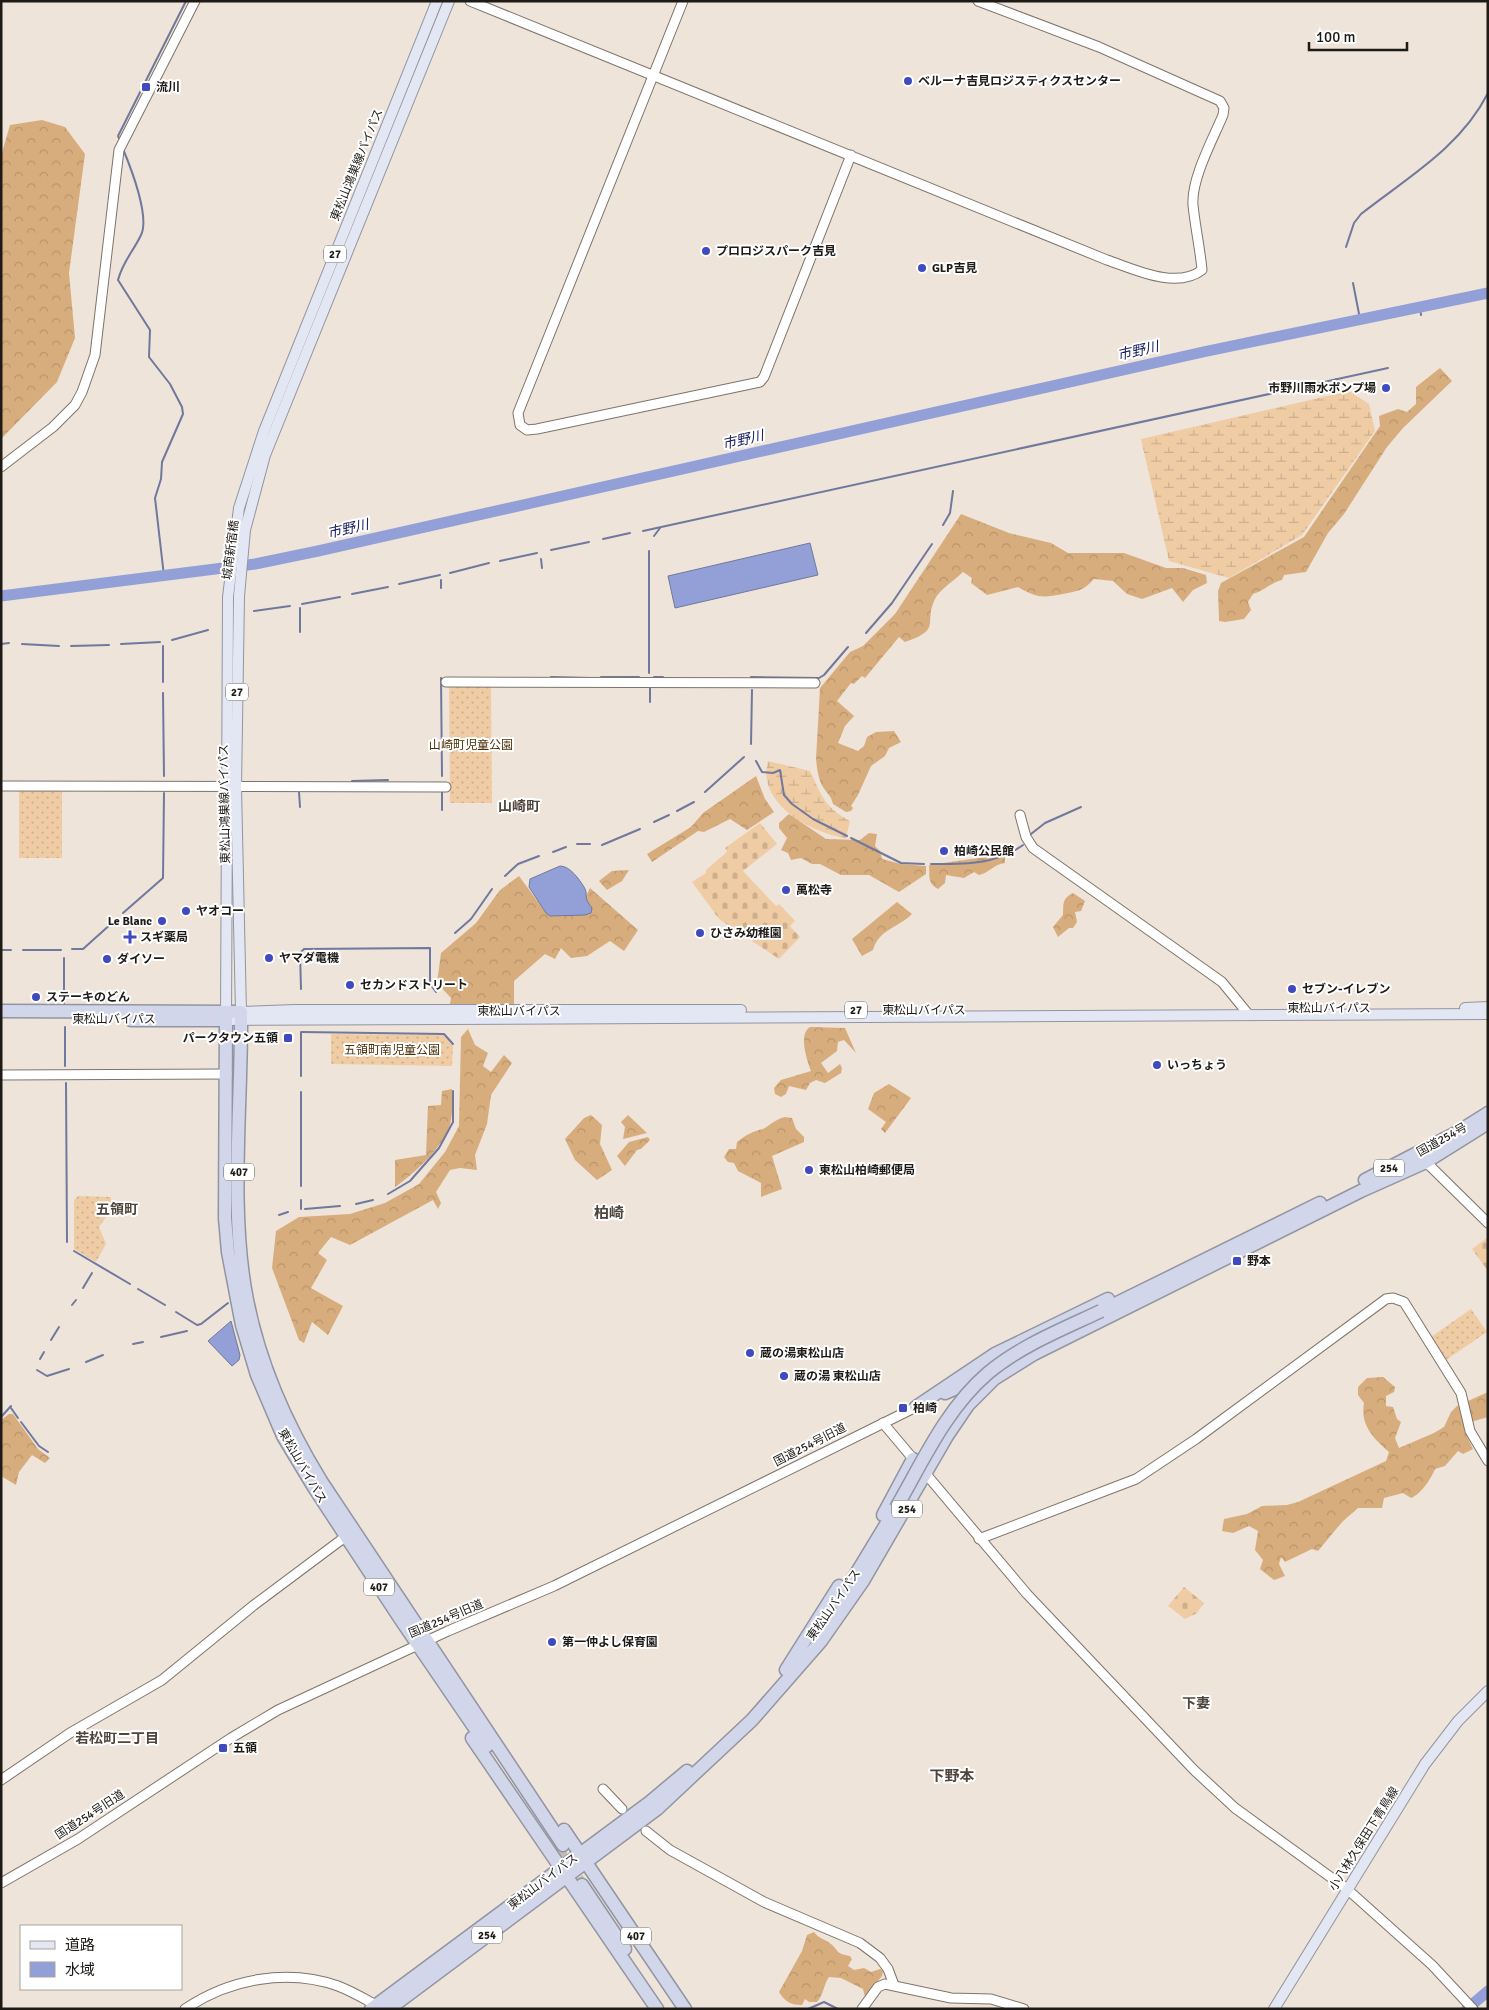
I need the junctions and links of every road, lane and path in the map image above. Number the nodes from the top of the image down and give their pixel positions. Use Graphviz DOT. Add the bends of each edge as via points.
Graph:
graph roads {
  1 [pos="195,1"];
  2 [pos="437,1"];
  3 [pos="448,1"];
  4 [pos="470,1"];
  5 [pos="683,1"];
  6 [pos="978,1"];
  7 [pos="653,74"];
  8 [pos="851,155"];
  9 [pos="1,467"];
  10 [pos="250,506"];
  11 [pos="240,508"];
  12 [pos="234,597"];
  13 [pos="446,682"];
  14 [pos="815,683"];
  15 [pos="1,786"];
  16 [pos="446,786"];
  17 [pos="231,788"];
  18 [pos="1020,815"];
  19 [pos="1488,1007"];
  20 [pos="1,1011"];
  21 [pos="1246,1012"];
  22 [pos="1488,1014"];
  23 [pos="226,1015"];
  24 [pos="241,1016"];
  25 [pos="1,1019"];
  26 [pos="227,1074"];
  27 [pos="1,1075"];
  28 [pos="1488,1113"];
  29 [pos="1488,1123"];
  30 [pos="1426,1162"];
  31 [pos="1291,1222"];
  32 [pos="1488,1223"];
  33 [pos="1077,1315"];
  34 [pos="1084,1330"];
  35 [pos="1034,1354"];
  36 [pos="990,1357"];
  37 [pos="997,1370"];
  38 [pos="916,1407"];
  39 [pos="883,1423"];
  40 [pos="913,1459"];
  41 [pos="1488,1461"];
  42 [pos="926,1474"];
  43 [pos="345,1537"];
  44 [pos="979,1539"];
  45 [pos="422,1642"];
  46 [pos="786,1670"];
  47 [pos="448,1680"];
  48 [pos="1488,1691"];
  49 [pos="1,1780"];
  50 [pos="603,1789"];
  51 [pos="622,1809"];
  52 [pos="646,1831"];
  53 [pos="560,1847"];
  54 [pos="582,1859"];
  55 [pos="563,1873"];
  56 [pos="1,1884"];
  57 [pos="1348,1889"];
  58 [pos="894,1985"];
  59 [pos="380,2008"];
  60 [pos="185,2009"];
  61 [pos="657,2009"];
  62 [pos="666,2009"];
  63 [pos="677,2009"];
  64 [pos="686,2009"];
  65 [pos="862,2009"];
  66 [pos="1024,2009"];
  67 [pos="1274,2009"];
  68 [pos="1473,2009"];
  1 -- 9 [label="street" via="119,150 95,355 86,385 75,405 53,427"];
  2 -- 11 [label="main road, 東松山鴻巣線バイパス / 27" via="264,431"];
  3 -- 10 [label="main road, 東松山鴻巣線バイパス / 27" via="264,455"];
  4 -- 7 [label="street"];
  5 -- 7 [label="street"];
  6 -- 8 [label="street" via="1099,48 1220,101 1223,115 1196,183 1192,204 1202,270 1179,278 1107,260"];
  7 -- 8 [label="street"];
  7 -- 8 [label="street" via="518,413 520,425 527,430 760,382"];
  10 -- 12 [label="main road, 城南新宿橋 / 27"];
  11 -- 12 [label="main road, 城南新宿橋 / 27"];
  12 -- 17 [label="main road, 東松山鴻巣線バイパス / 27"];
  13 -- 14 [label="street"];
  15 -- 17 [label="street"];
  16 -- 17 [label="street"];
  17 -- 23 [label="main road, 東松山鴻巣線バイパス / 27"];
  17 -- 24 [label="main road, 東松山鴻巣線バイパス / 27"];
  18 -- 21 [label="street" via="1033,848 1222,982"];
  19 -- 21 [label="main road, 東松山バイパス / 27"];
  20 -- 23 [label="highway, 東松山バイパス"];
  21 -- 22 [label="main road, 東松山バイパス / 27"];
  21 -- 24 [label="main road, 東松山バイパス / 27"];
  23 -- 24 [label="highway, 東松山バイパス"];
  23 -- 25 [label="highway, 東松山バイパス"];
  23 -- 26 [label="highway, 東松山バイパス / 407"];
  24 -- 45 [label="highway, 東松山バイパス / 407" via="238,1198 247,1298 265,1368 301,1448"];
  26 -- 27 [label="street"];
  26 -- 43 [label="highway, 東松山バイパス / 407" via="226,1226 242,1325 257,1375 283,1436"];
  28 -- 31 [label="highway, 国道254号 / 254"];
  29 -- 30 [label="highway, 国道254号 / 254"];
  30 -- 31 [label="highway, 国道254号 / 254"];
  30 -- 32 [label="street"];
  31 -- 33 [label="highway" via="1246,1232"];
  31 -- 34 [label="highway, 東松山バイパス / 254"];
  31 -- 46 [label="highway, 東松山バイパス / 254, bridge" via="1008,1358 971,1389 941,1429 838,1603"];
  33 -- 34 [label="highway" via="1087,1320"];
  33 -- 36 [label="highway"];
  34 -- 35 [label="highway, 東松山バイパス / 254"];
  35 -- 37 [label="highway"];
  35 -- 42 [label="highway, 東松山バイパス / 254" via="981,1391 958,1419"];
  36 -- 37 [label="highway" via="990,1367"];
  36 -- 38 [label="highway"];
  37 -- 38 [label="highway"];
  38 -- 39 [label="street, 国道254号旧道"];
  39 -- 40 [label="street"];
  39 -- 45 [label="street, 国道254号旧道" via="554,1586"];
  40 -- 42 [label="street"];
  40 -- 46 [label="highway" via="858,1557"];
  41 -- 44 [label="street" via="1470,1431 1461,1393 1404,1302 1386,1299 1196,1439 1136,1479"];
  42 -- 44 [label="street"];
  42 -- 54 [label="highway, 東松山バイパス / 254" via="863,1582 822,1641 791,1677 747,1726 657,1809"];
  43 -- 45 [label="highway, 東松山バイパス / 407"];
  43 -- 49 [label="street" via="162,1680 70,1733"];
  44 -- 57 [label="street" via="1205,1782 1235,1808"];
  45 -- 47 [label="highway, 東松山バイパス / 407"];
  45 -- 56 [label="street, 国道254号旧道" via="310,1693 250,1726 78,1839"];
  46 -- 54 [label="highway, 東松山バイパス / 254" via="686,1773"];
  47 -- 53 [label="highway, 東松山バイパス / 407"];
  47 -- 54 [label="highway" via="492,1725"];
  47 -- 55 [label="highway" via="471,1737"];
  48 -- 57 [label="main road, 小八林久保田下青鳥線" via="1458,1721 1425,1764"];
  50 -- 51 [label="street"];
  52 -- 58 [label="street" via="670,1850 764,1902 860,1943 880,1958"];
  54 -- 55 [label="highway, 東松山バイパス / 254"];
  54 -- 64 [label="highway, 407"];
  55 -- 59 [label="highway, 東松山バイパス / 254"];
  55 -- 61 [label="highway, 407"];
  57 -- 67 [label="main road, 小八林久保田下青鳥線"];
  57 -- 68 [label="street"];
  58 -- 65 [label="street" via="878,1987"];
  58 -- 66 [label="street" via="951,1998 991,2000"];
  59 -- 60 [label="street" via="336,1985 263,1978 225,1988"];
  62 -- 63 [label="highway, 407" via="585,1883"];
}
